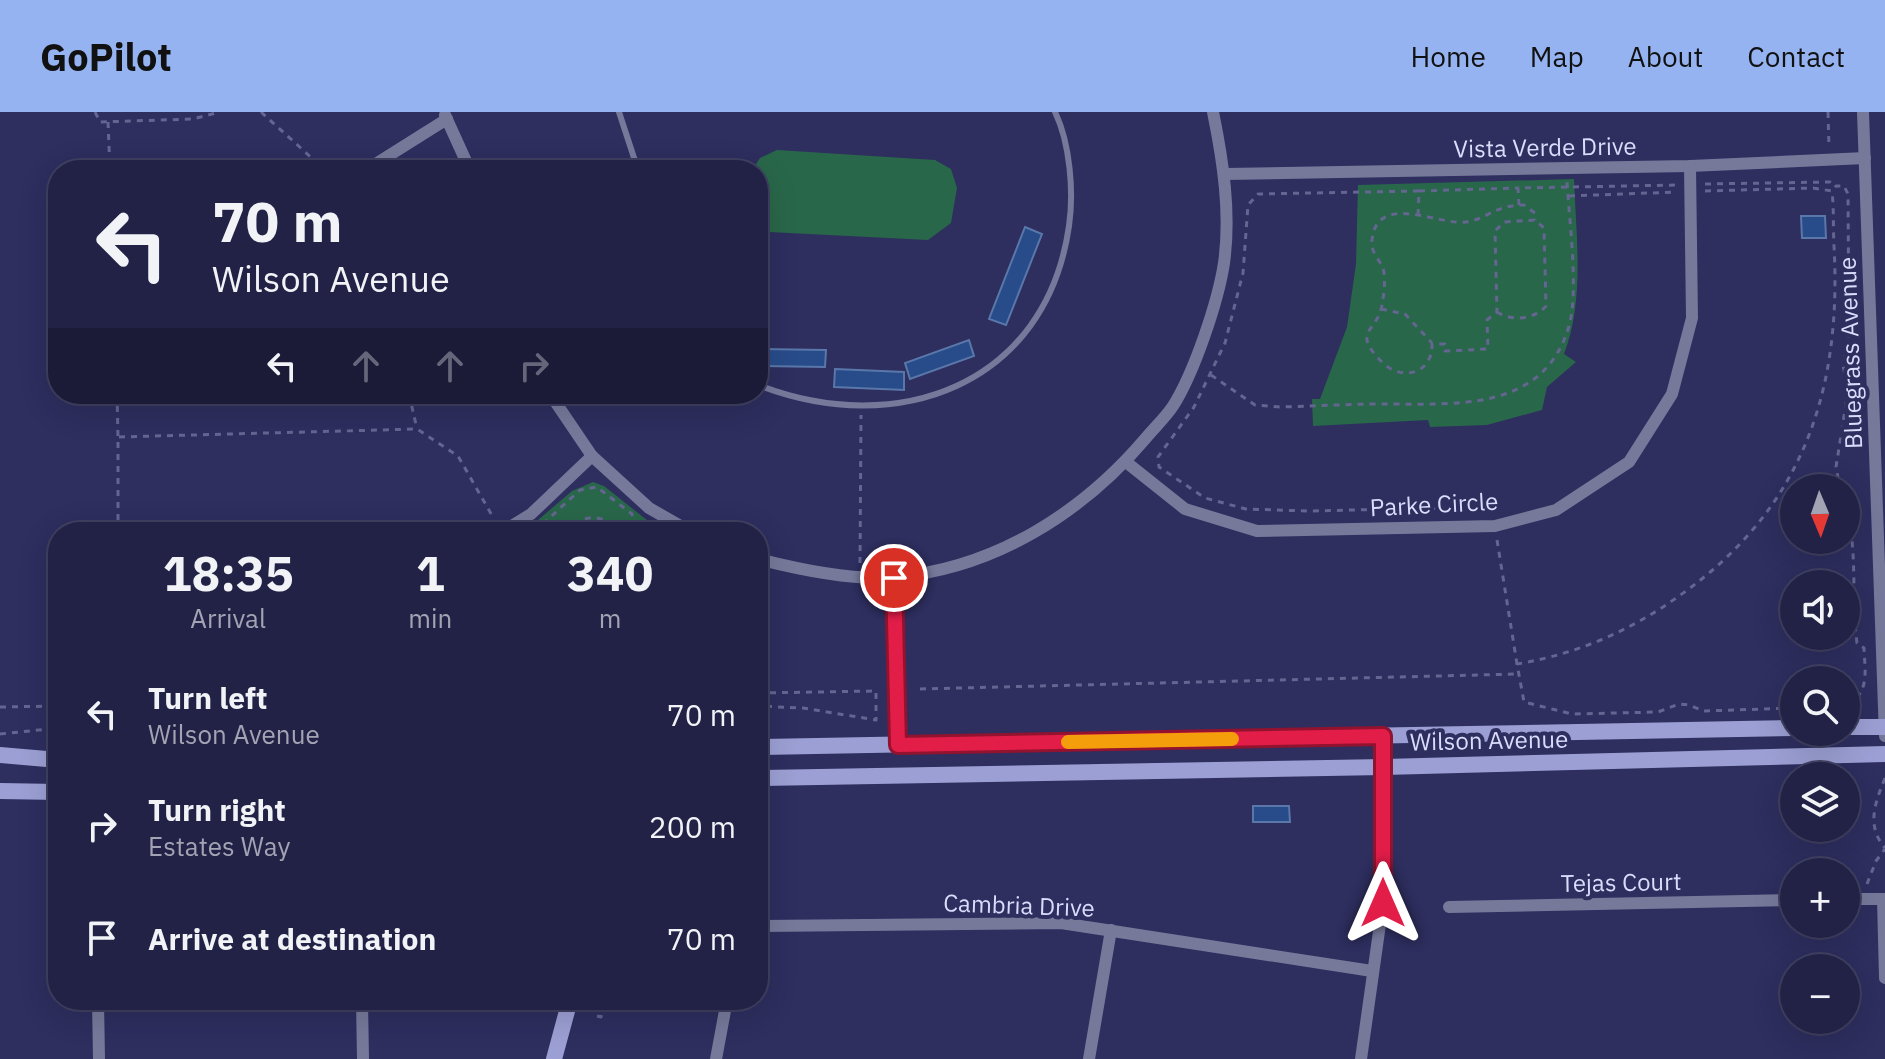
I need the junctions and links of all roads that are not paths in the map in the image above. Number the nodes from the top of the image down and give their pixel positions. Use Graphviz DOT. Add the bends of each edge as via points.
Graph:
graph roads {
  1 [pos="619,112"];
  2 [pos="1055,112"];
  3 [pos="1213,112"];
  4 [pos="1863,112"];
  5 [pos="445,115"];
  6 [pos="1865,158"];
  7 [pos="380,160"];
  8 [pos="465,160"];
  9 [pos="635,160"];
  10 [pos="1690,166"];
  11 [pos="1225,174"];
  12 [pos="768,388"];
  13 [pos="557,404"];
  14 [pos="592,456"];
  15 [pos="1126,462"];
  16 [pos="518,522"];
  17 [pos="674,522"];
  18 [pos="768,561"];
  19 [pos="894,578"];
  20 [pos="1860,727"];
  21 [pos="1885,727"];
  22 [pos="1780,728"];
  23 [pos="1383,736"];
  24 [pos="1885,736"];
  25 [pos="898,745"];
  26 [pos="768,747"];
  27 [pos="1885,754"];
  28 [pos="0,755"];
  29 [pos="48,759"];
  30 [pos="1384,767"];
  31 [pos="768,778"];
  32 [pos="0,791"];
  33 [pos="48,792"];
  34 [pos="1860,899"];
  35 [pos="1884,899"];
  36 [pos="1780,900"];
  37 [pos="1449,907"];
  38 [pos="768,926"];
  39 [pos="1111,930"];
  40 [pos="1372,971"];
  41 [pos="1885,978"];
  42 [pos="98,1010"];
  43 [pos="362,1010"];
  44 [pos="567,1010"];
  45 [pos="725,1010"];
  46 [pos="99,1059"];
  47 [pos="363,1059"];
  48 [pos="554,1059"];
  49 [pos="716,1059"];
  50 [pos="1089,1059"];
  51 [pos="1361,1059"];
  1 -- 9 [label="lane"];
  2 -- 12 [label="lane" via="1072,205 1065,254 1048,295 996,365 915,402 862,407 821,403"];
  3 -- 11 [label="street"];
  4 -- 6 [label="street, Bluegrass Avenue"];
  5 -- 7 [label="street"];
  5 -- 8 [label="street"];
  6 -- 10 [label="street, Vista Verde Drive"];
  6 -- 21 [label="street, Bluegrass Avenue"];
  10 -- 11 [label="street, Vista Verde Drive"];
  10 -- 15 [label="street, Parke Circle" via="1692,318 1672,394 1629,462 1556,510 1495,526 1257,531 1185,509"];
  11 -- 15 [label="street" via="1224,263 1201,345 1173,406"];
  13 -- 14 [label="street"];
  14 -- 16 [label="street"];
  14 -- 17 [label="street" via="649,508"];
  15 -- 19 [label="street" via="1074,509 1013,545 955,566"];
  18 -- 19 [label="street" via="807,571"];
  19 -- 25 [label="street"];
  20 -- 21 [label="main road"];
  21 -- 24 [label="street, Bluegrass Avenue"];
  22 -- 23 [label="main road, Wilson Avenue"];
  23 -- 25 [label="main road, Wilson Avenue"];
  23 -- 30 [label="street"];
  25 -- 26 [label="main road, Wilson Avenue"];
  27 -- 30 [label="main road, Wilson Avenue"];
  28 -- 29 [label="main road"];
  30 -- 31 [label="main road, Wilson Avenue"];
  30 -- 40 [label="street" via="1383,903"];
  32 -- 33 [label="main road"];
  34 -- 35 [label="street"];
  35 -- 41 [label="street"];
  36 -- 37 [label="street, Tejas Court"];
  38 -- 39 [label="street, Cambria Drive" via="1061,923"];
  39 -- 40 [label="street, Cambria Drive"];
  39 -- 50 [label="street"];
  40 -- 51 [label="street"];
  42 -- 46 [label="street"];
  43 -- 47 [label="street"];
  44 -- 48 [label="main road"];
  45 -- 49 [label="street"];
}
